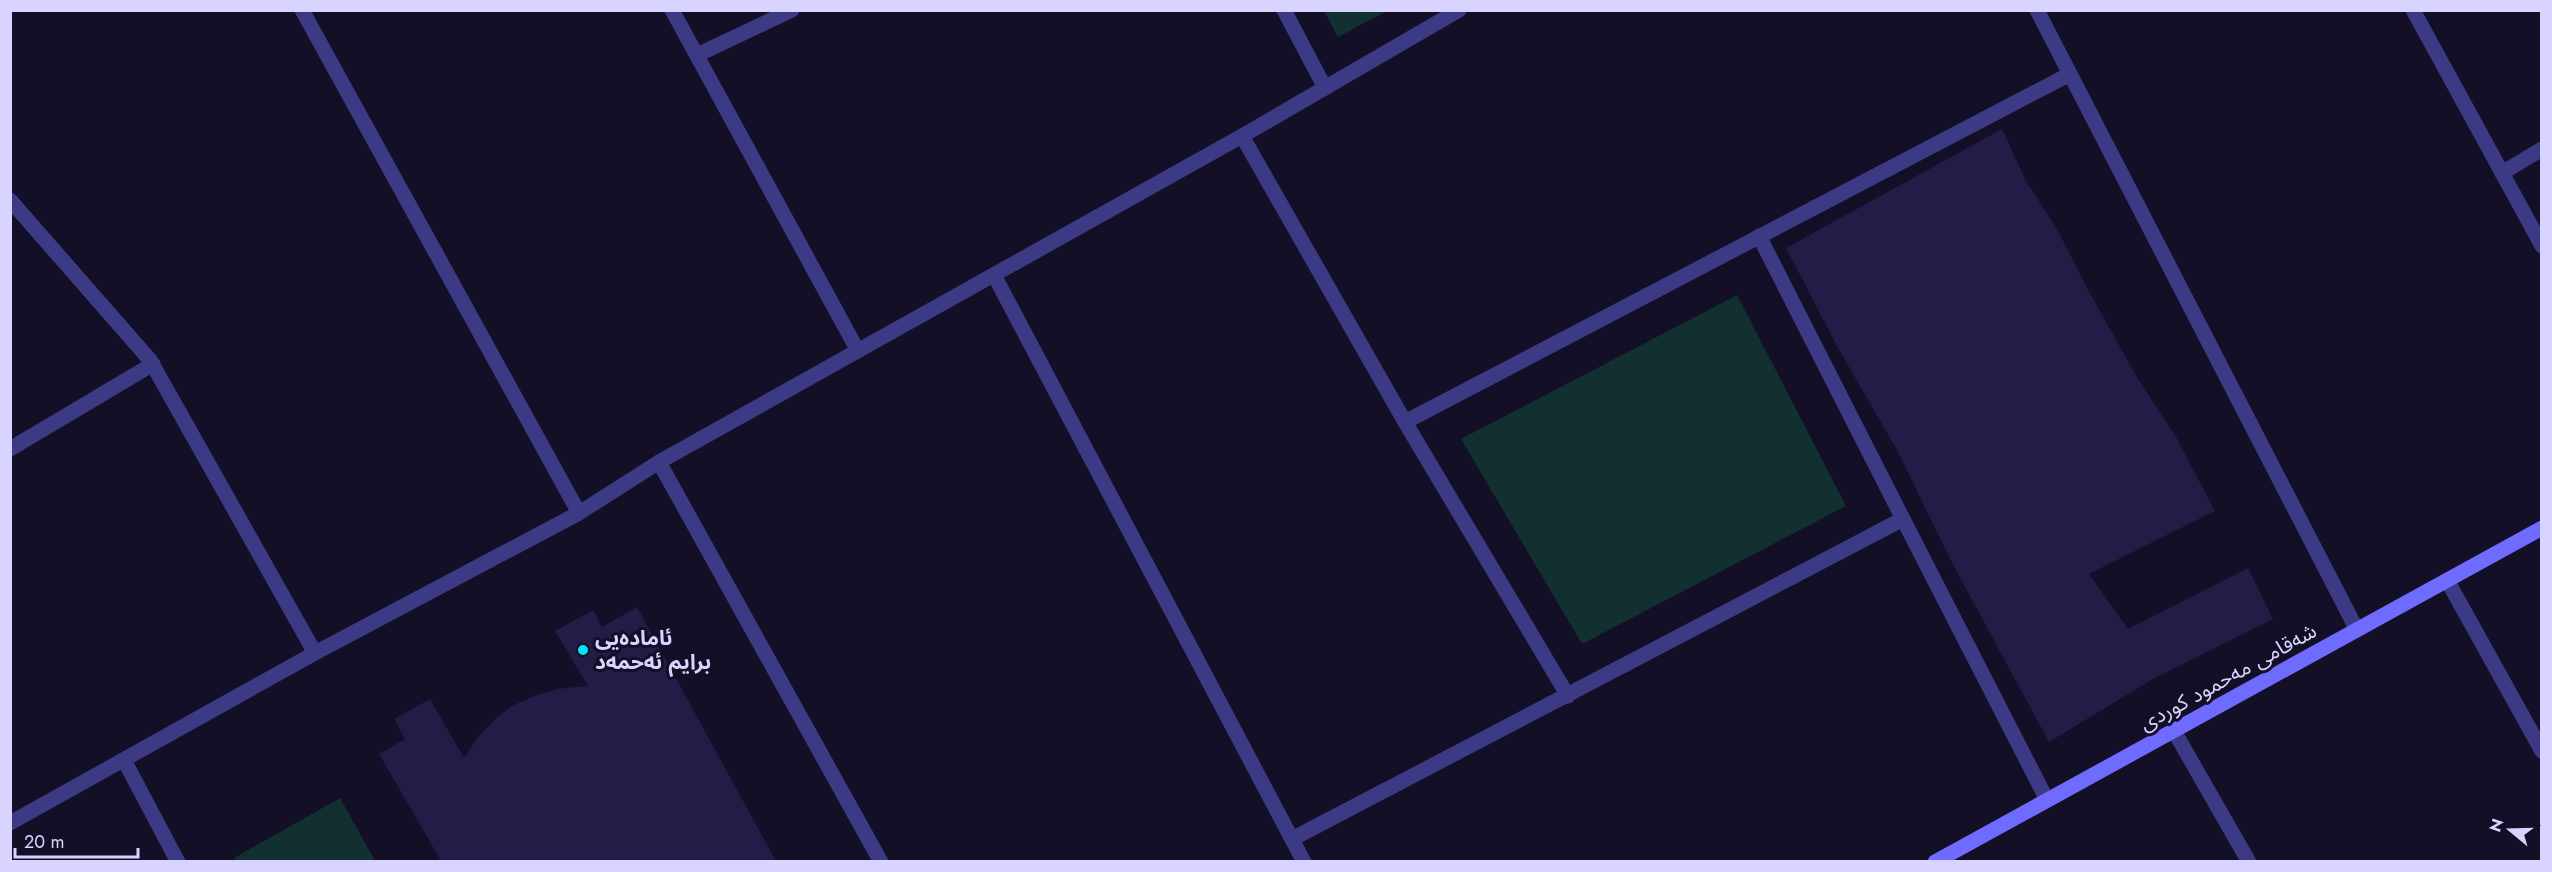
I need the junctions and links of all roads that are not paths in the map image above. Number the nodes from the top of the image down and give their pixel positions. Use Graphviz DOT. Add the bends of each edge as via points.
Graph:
graph roads {
  1 [pos="302,10"];
  2 [pos="672,10"];
  3 [pos="792,10"];
  4 [pos="1284,10"];
  5 [pos="1459,10"];
  6 [pos="2037,10"];
  7 [pos="2414,10"];
  8 [pos="697,55"];
  9 [pos="2070,74"];
  10 [pos="1325,88"];
  11 [pos="1242,136"];
  12 [pos="2541,149"];
  13 [pos="2502,173"];
  14 [pos="10,200"];
  15 [pos="1759,236"];
  16 [pos="2541,246"];
  17 [pos="994,275"];
  18 [pos="858,351"];
  19 [pos="153,364"];
  20 [pos="1406,422"];
  21 [pos="10,448"];
  22 [pos="659,462"];
  23 [pos="579,513"];
  24 [pos="1903,519"];
  25 [pos="2541,528"];
  26 [pos="2447,580"];
  27 [pos="2357,630"];
  28 [pos="315,653"];
  29 [pos="1568,696"];
  30 [pos="2174,731"];
  31 [pos="2541,751"];
  32 [pos="124,760"];
  33 [pos="2047,800"];
  34 [pos="10,823"];
  35 [pos="1292,838"];
  36 [pos="178,861"];
  37 [pos="881,861"];
  38 [pos="1304,861"];
  39 [pos="1935,861"];
  40 [pos="2249,861"];
  1 -- 23 [label="street"];
  2 -- 8 [label="street"];
  3 -- 8 [label="street"];
  4 -- 10 [label="street"];
  5 -- 10 [label="street"];
  6 -- 9 [label="street"];
  7 -- 13 [label="street"];
  8 -- 18 [label="street"];
  9 -- 15 [label="street"];
  9 -- 27 [label="street"];
  10 -- 11 [label="street"];
  11 -- 17 [label="street"];
  11 -- 20 [label="street"];
  12 -- 13 [label="street"];
  13 -- 16 [label="street"];
  14 -- 19 [label="street"];
  15 -- 20 [label="street"];
  15 -- 24 [label="street"];
  17 -- 18 [label="street"];
  17 -- 35 [label="street"];
  18 -- 22 [label="street"];
  19 -- 21 [label="street"];
  19 -- 28 [label="street"];
  20 -- 29 [label="street"];
  22 -- 23 [label="street"];
  22 -- 37 [label="street"];
  23 -- 28 [label="street"];
  24 -- 29 [label="street"];
  24 -- 33 [label="street"];
  25 -- 26 [label="street, شەقامی مەحمود کوردی"];
  26 -- 27 [label="street, شەقامی مەحمود کوردی"];
  26 -- 31 [label="street"];
  27 -- 30 [label="street, شەقامی مەحمود کوردی"];
  28 -- 32 [label="street"];
  29 -- 35 [label="street"];
  30 -- 33 [label="street, شەقامی مەحمود کوردی"];
  30 -- 40 [label="street"];
  32 -- 34 [label="street"];
  32 -- 36 [label="street"];
  33 -- 39 [label="street, شەقامی مەحمود کوردی"];
  35 -- 38 [label="street"];
}
